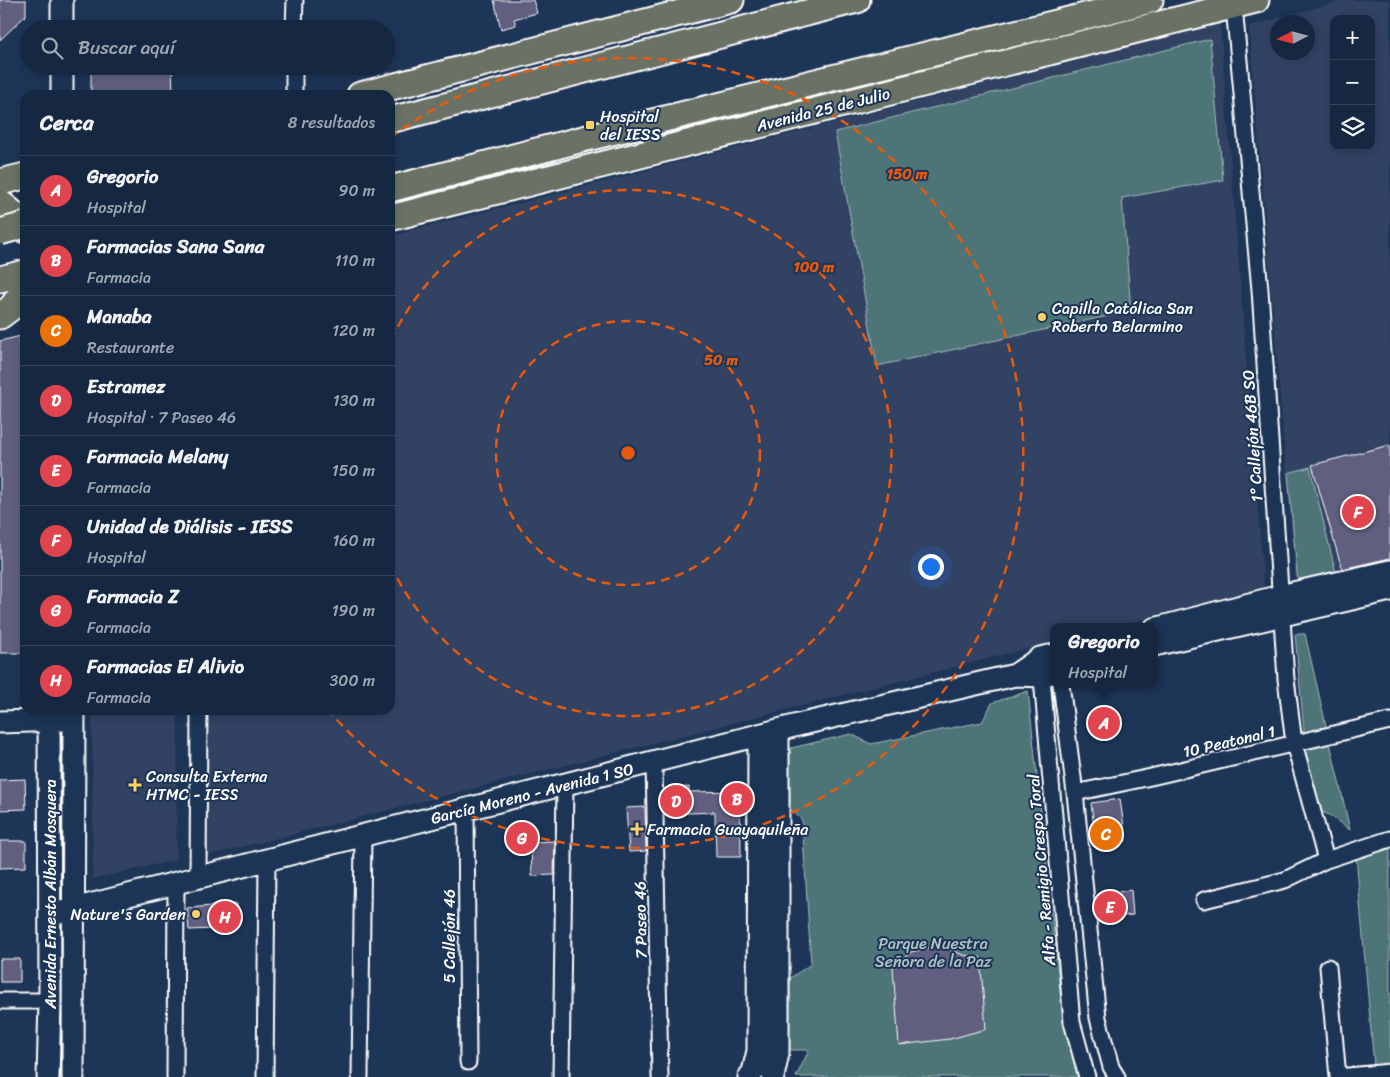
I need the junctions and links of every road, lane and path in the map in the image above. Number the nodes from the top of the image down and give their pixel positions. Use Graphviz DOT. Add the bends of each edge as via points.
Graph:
graph roads {
  1 [pos="62,0"];
  2 [pos="294,0"];
  3 [pos="731,0"];
  4 [pos="857,0"];
  5 [pos="1150,0"];
  6 [pos="1166,0"];
  7 [pos="1245,3"];
  8 [pos="62,20"];
  9 [pos="294,20"];
  10 [pos="1065,48"];
  11 [pos="529,51"];
  12 [pos="622,60"];
  13 [pos="62,75"];
  14 [pos="294,75"];
  15 [pos="62,90"];
  16 [pos="294,90"];
  17 [pos="379,90"];
  18 [pos="395,119"];
  19 [pos="583,139"];
  20 [pos="655,151"];
  21 [pos="20,177"];
  22 [pos="0,182"];
  23 [pos="395,188"];
  24 [pos="0,203"];
  25 [pos="395,217"];
  26 [pos="20,221"];
  27 [pos="20,227"];
  28 [pos="0,232"];
  29 [pos="20,274"];
  30 [pos="0,279"];
  31 [pos="20,295"];
  32 [pos="20,310"];
  33 [pos="0,316"];
  34 [pos="1390,571"];
  35 [pos="1390,590"];
  36 [pos="1281,606"];
  37 [pos="1158,628"];
  38 [pos="1158,644"];
  39 [pos="1050,669"];
  40 [pos="1051,688"];
  41 [pos="1054,688"];
  42 [pos="50,715"];
  43 [pos="74,715"];
  44 [pos="199,715"];
  45 [pos="1390,721"];
  46 [pos="0,722"];
  47 [pos="768,733"];
  48 [pos="1294,743"];
  49 [pos="654,762"];
  50 [pos="565,785"];
  51 [pos="1075,792"];
  52 [pos="466,810"];
  53 [pos="363,836"];
  54 [pos="1390,839"];
  55 [pos="1326,860"];
  56 [pos="266,861"];
  57 [pos="198,878"];
  58 [pos="176,884"];
  59 [pos="1204,900"];
  60 [pos="74,910"];
  61 [pos="50,915"];
  62 [pos="1328,967"];
  63 [pos="0,1001"];
  64 [pos="50,1001"];
  65 [pos="468,1062"];
  66 [pos="1390,1072"];
  67 [pos="48,1077"];
  68 [pos="73,1077"];
  69 [pos="175,1077"];
  70 [pos="265,1077"];
  71 [pos="360,1077"];
  72 [pos="561,1077"];
  73 [pos="660,1077"];
  74 [pos="750,1077"];
  75 [pos="773,1077"];
  76 [pos="1087,1077"];
  77 [pos="1117,1077"];
  78 [pos="1338,1077"];
  1 -- 8 [label="street"];
  2 -- 9 [label="street"];
  3 -- 11 [label="main road"];
  4 -- 12 [label="main road"];
  5 -- 19 [label="main road, Avenida 25 de Julio"];
  6 -- 10 [label="main road"];
  7 -- 10 [label="main road, Avenida 25 de Julio"];
  7 -- 36 [label="street, 1° Callejón 46B SO"];
  10 -- 20 [label="main road, Avenida 25 de Julio"];
  11 -- 12 [label="main road"];
  11 -- 17 [label="main road"];
  12 -- 18 [label="main road"];
  13 -- 15 [label="street"];
  14 -- 16 [label="street"];
  19 -- 20 [label="main road"];
  19 -- 23 [label="main road, Avenida 25 de Julio"];
  20 -- 25 [label="main road, Avenida 25 de Julio"];
  21 -- 22 [label="main road"];
  24 -- 26 [label="main road"];
  27 -- 28 [label="main road, bridge"];
  29 -- 30 [label="main road"];
  31 -- 33 [label="main road"];
  32 -- 33 [label="main road"];
  34 -- 36 [label="street"];
  35 -- 36 [label="street"];
  36 -- 37 [label="street"];
  36 -- 38 [label="street"];
  36 -- 48 [label="street, 1° Callejón 46B SO"];
  39 -- 47 [label="street, García Moreno - Avenida 1 SO"];
  40 -- 76 [label="street, Alfa - Remigio Crespo Toral" via="1072,1022"];
  41 -- 51 [label="street"];
  42 -- 43 [label="street"];
  42 -- 46 [label="street"];
  42 -- 61 [label="street, Avenida Ernesto Albán Mosquera"];
  43 -- 60 [label="street, Avenida Ernesto Albán Mosquera"];
  44 -- 57 [label="street"];
  45 -- 48 [label="street, 10 Peatonal 1"];
  47 -- 49 [label="street, García Moreno - Avenida 1 SO"];
  47 -- 74 [label="street" via="758,1051"];
  47 -- 75 [label="street" via="778,1053"];
  48 -- 51 [label="street, 10 Peatonal 1"];
  48 -- 55 [label="street, 1° Callejón 46B SO"];
  49 -- 50 [label="street, García Moreno - Avenida 1 SO"];
  49 -- 73 [label="street, 7 Paseo 46"];
  50 -- 52 [label="street, García Moreno - Avenida 1 SO"];
  50 -- 72 [label="street"];
  51 -- 77 [label="street" via="1098,1018 1111,1067"];
  52 -- 53 [label="street, García Moreno - Avenida 1 SO"];
  52 -- 65 [label="street, 5 Callejón 46"];
  53 -- 56 [label="street, García Moreno - Avenida 1 SO"];
  53 -- 71 [label="street"];
  54 -- 55 [label="street"];
  55 -- 59 [label="street" via="1285,880"];
  56 -- 57 [label="street, García Moreno - Avenida 1 SO"];
  56 -- 70 [label="street"];
  57 -- 58 [label="street, García Moreno - Avenida 1 SO"];
  58 -- 60 [label="street, García Moreno - Avenida 1 SO"];
  58 -- 69 [label="street"];
  60 -- 61 [label="street, García Moreno - Avenida 1 SO"];
  60 -- 68 [label="street, Avenida Ernesto Albán Mosquera"];
  61 -- 64 [label="street, Avenida Ernesto Albán Mosquera"];
  62 -- 78 [label="street"];
  63 -- 64 [label="street"];
  64 -- 67 [label="street, Avenida Ernesto Albán Mosquera"];
  66 -- 78 [label="street"];
}
